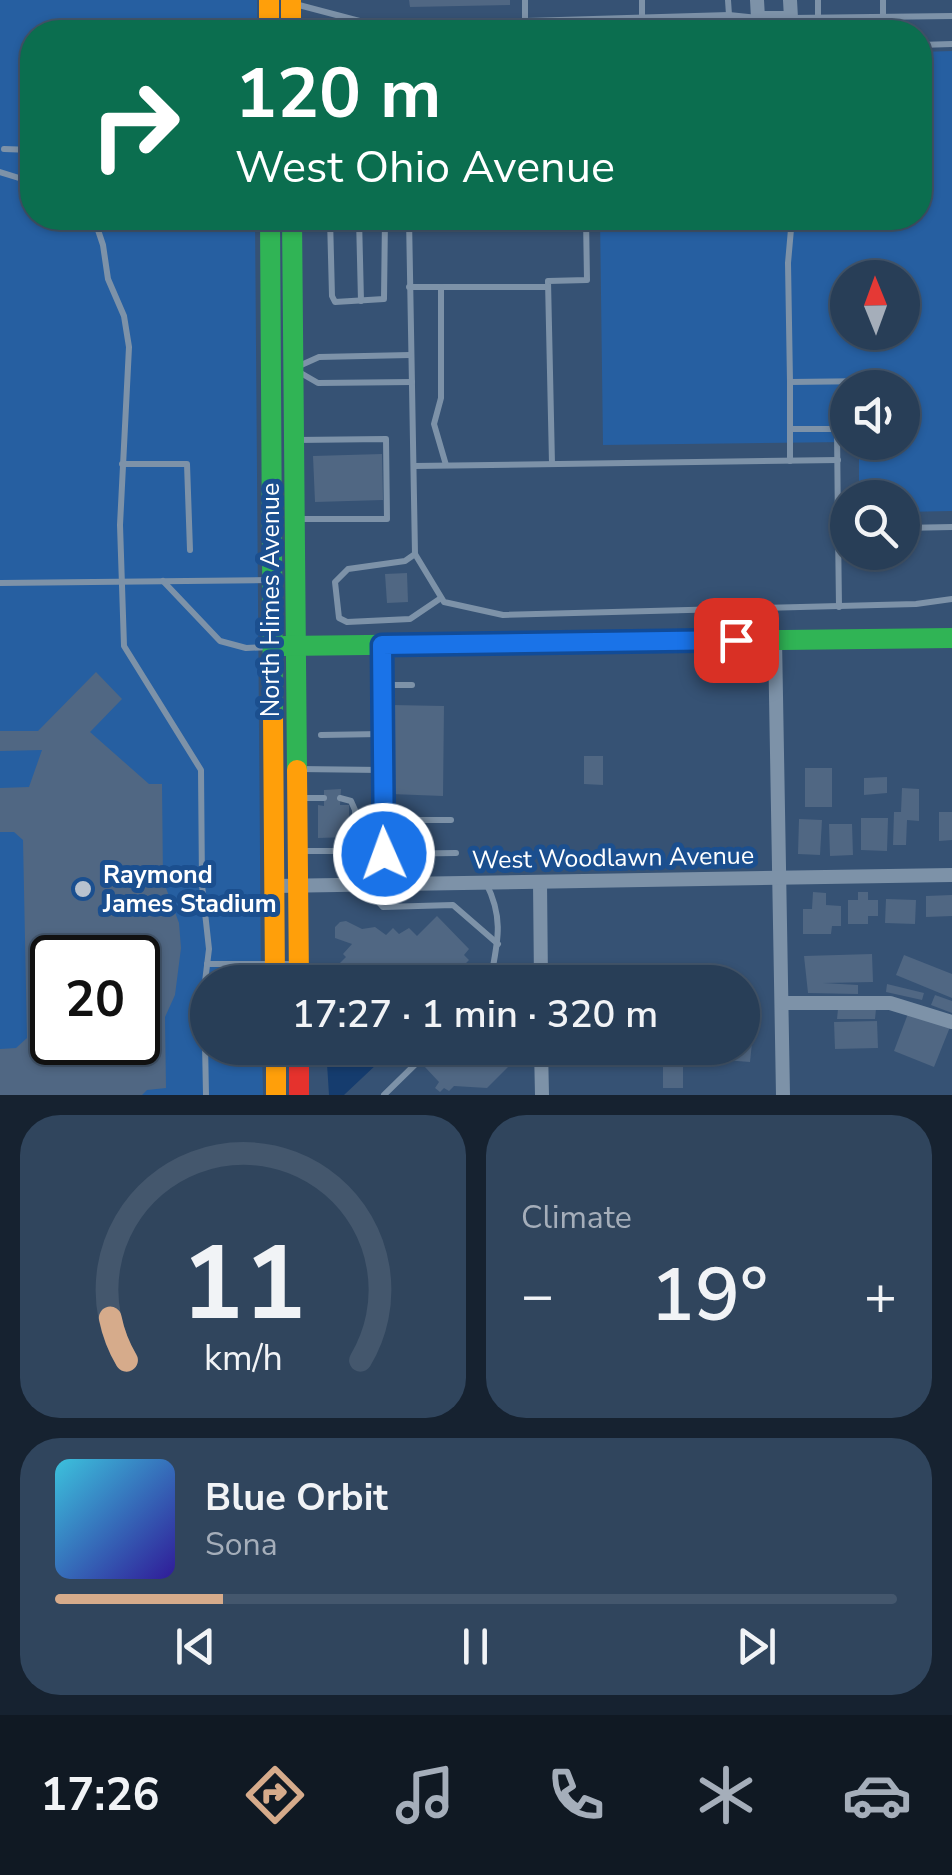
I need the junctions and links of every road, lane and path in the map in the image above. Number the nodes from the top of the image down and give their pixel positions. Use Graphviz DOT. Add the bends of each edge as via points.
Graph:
graph roads {
  1 [pos="642,0"];
  2 [pos="728,0"];
  3 [pos="757,0"];
  4 [pos="790,0"];
  5 [pos="818,0"];
  6 [pos="883,0"];
  7 [pos="291,2"];
  8 [pos="729,15"];
  9 [pos="952,16"];
  10 [pos="642,18"];
  11 [pos="758,18"];
  12 [pos="791,18"];
  13 [pos="818,18"];
  14 [pos="883,18"];
  15 [pos="356,20"];
  16 [pos="564,20"];
  17 [pos="4,148"];
  18 [pos="20,149"];
  19 [pos="98,230"];
  20 [pos="270,230"];
  21 [pos="292,230"];
  22 [pos="330,230"];
  23 [pos="359,230"];
  24 [pos="385,230"];
  25 [pos="409,230"];
  26 [pos="586,230"];
  27 [pos="791,230"];
  28 [pos="409,287"];
  29 [pos="441,287"];
  30 [pos="548,288"];
  31 [pos="360,302"];
  32 [pos="410,355"];
  33 [pos="294,369"];
  34 [pos="272,370"];
  35 [pos="412,382"];
  36 [pos="790,382"];
  37 [pos="830,382"];
  38 [pos="790,429"];
  39 [pos="830,429"];
  40 [pos="295,440"];
  41 [pos="838,460"];
  42 [pos="790,461"];
  43 [pos="122,464"];
  44 [pos="552,464"];
  45 [pos="414,466"];
  46 [pos="446,466"];
  47 [pos="838,480"];
  48 [pos="296,519"];
  49 [pos="952,527"];
  50 [pos="920,528"];
  51 [pos="190,550"];
  52 [pos="416,554"];
  53 [pos="839,570"];
  54 [pos="272,580"];
  55 [pos="120,582"];
  56 [pos="163,582"];
  57 [pos="0,584"];
  58 [pos="441,598"];
  59 [pos="952,599"];
  60 [pos="839,607"];
  61 [pos="952,638"];
  62 [pos="775,639"];
  63 [pos="382,645"];
  64 [pos="296,646"];
  65 [pos="273,647"];
  66 [pos="382,685"];
  67 [pos="412,685"];
  68 [pos="321,734"];
  69 [pos="382,734"];
  70 [pos="298,769"];
  71 [pos="381,770"];
  72 [pos="298,798"];
  73 [pos="324,798"];
  74 [pos="340,798"];
  75 [pos="383,820"];
  76 [pos="452,820"];
  77 [pos="306,851"];
  78 [pos="357,851"];
  79 [pos="456,853"];
  80 [pos="384,854"];
  81 [pos="952,875"];
  82 [pos="781,877"];
  83 [pos="540,882"];
  84 [pos="486,884"];
  85 [pos="360,885"];
  86 [pos="385,885"];
  87 [pos="275,886"];
  88 [pos="298,886"];
  89 [pos="498,944"];
  90 [pos="207,964"];
  91 [pos="215,965"];
  92 [pos="275,965"];
  93 [pos="299,965"];
  94 [pos="494,965"];
  95 [pos="541,965"];
  96 [pos="783,1003"];
  97 [pos="952,1022"];
  98 [pos="276,1065"];
  99 [pos="299,1065"];
  100 [pos="415,1065"];
  101 [pos="542,1065"];
  102 [pos="206,1095"];
  103 [pos="276,1095"];
  104 [pos="299,1095"];
  105 [pos="384,1095"];
  106 [pos="542,1095"];
  107 [pos="784,1095"];
  1 -- 10 [label="lane"];
  2 -- 8 [label="lane"];
  3 -- 11 [label="street"];
  4 -- 12 [label="street"];
  5 -- 13 [label="lane"];
  6 -- 14 [label="lane"];
  7 -- 15 [label="lane"];
  8 -- 10 [label="lane"];
  8 -- 11 [label="lane"];
  9 -- 14 [label="lane"];
  10 -- 16 [label="lane"];
  11 -- 12 [label="street"];
  12 -- 13 [label="lane"];
  13 -- 14 [label="lane"];
  17 -- 18 [label="lane"];
  19 -- 43 [label="lane" via="130,347"];
  20 -- 34 [label="street, North Himes Avenue"];
  21 -- 33 [label="street, North Himes Avenue"];
  22 -- 31 [label="lane" via="333,300"];
  23 -- 31 [label="lane"];
  24 -- 31 [label="lane" via="384,299"];
  25 -- 28 [label="lane"];
  26 -- 30 [label="lane" via="587,280 548,281"];
  27 -- 36 [label="lane"];
  28 -- 29 [label="lane"];
  28 -- 32 [label="lane"];
  29 -- 30 [label="lane"];
  29 -- 46 [label="lane" via="441,398 434,424"];
  30 -- 44 [label="lane"];
  32 -- 33 [label="lane" via="319,357"];
  32 -- 35 [label="lane"];
  33 -- 34 [label="street"];
  33 -- 35 [label="lane" via="318,384"];
  33 -- 40 [label="street, North Himes Avenue"];
  34 -- 54 [label="street, North Himes Avenue"];
  35 -- 45 [label="lane"];
  36 -- 37 [label="lane"];
  36 -- 38 [label="lane"];
  38 -- 39 [label="lane"];
  38 -- 42 [label="lane"];
  40 -- 48 [label="street, North Himes Avenue"];
  40 -- 48 [label="lane" via="386,439 386,518"];
  41 -- 42 [label="lane"];
  41 -- 47 [label="lane"];
  42 -- 44 [label="lane"];
  43 -- 51 [label="lane" via="187,464"];
  43 -- 55 [label="lane"];
  44 -- 46 [label="lane"];
  45 -- 46 [label="lane"];
  45 -- 52 [label="lane"];
  48 -- 64 [label="street, North Himes Avenue"];
  49 -- 50 [label="lane"];
  52 -- 58 [label="lane"];
  52 -- 58 [label="lane" via="340,574 339,618 410,620"];
  53 -- 60 [label="lane"];
  54 -- 56 [label="lane"];
  54 -- 65 [label="street, North Himes Avenue"];
  55 -- 56 [label="lane"];
  55 -- 57 [label="lane"];
  55 -- 90 [label="lane" via="124,646 201,770"];
  56 -- 65 [label="lane" via="220,642"];
  58 -- 60 [label="lane" via="503,615"];
  59 -- 60 [label="lane"];
  61 -- 62 [label="street"];
  62 -- 63 [label="street"];
  62 -- 82 [label="street"];
  63 -- 64 [label="street"];
  63 -- 66 [label="lane"];
  64 -- 65 [label="street"];
  64 -- 70 [label="street, North Himes Avenue"];
  65 -- 87 [label="street, North Himes Avenue"];
  66 -- 67 [label="lane"];
  66 -- 69 [label="lane"];
  68 -- 69 [label="lane"];
  69 -- 71 [label="lane"];
  70 -- 71 [label="lane"];
  70 -- 72 [label="street, North Himes Avenue"];
  71 -- 75 [label="lane"];
  72 -- 73 [label="lane"];
  72 -- 77 [label="street, North Himes Avenue"];
  74 -- 78 [label="lane" via="355,810"];
  75 -- 76 [label="lane"];
  75 -- 80 [label="lane"];
  77 -- 78 [label="lane"];
  77 -- 88 [label="street, North Himes Avenue"];
  78 -- 85 [label="lane"];
  79 -- 80 [label="lane"];
  80 -- 86 [label="lane"];
  81 -- 82 [label="street, West Woodlawn Avenue"];
  82 -- 83 [label="street, West Woodlawn Avenue"];
  82 -- 96 [label="street"];
  83 -- 84 [label="street, West Woodlawn Avenue"];
  83 -- 95 [label="street"];
  84 -- 86 [label="street, West Woodlawn Avenue"];
  84 -- 89 [label="lane" via="498,911"];
  85 -- 86 [label="street, West Woodlawn Avenue"];
  85 -- 88 [label="street, West Woodlawn Avenue"];
  85 -- 89 [label="lane" via="383,907 454,904"];
  87 -- 88 [label="street, West Woodlawn Avenue"];
  87 -- 92 [label="street, North Himes Avenue"];
  88 -- 93 [label="street, North Himes Avenue"];
  89 -- 94 [label="lane"];
  90 -- 91 [label="lane"];
  90 -- 102 [label="lane"];
  96 -- 97 [label="street" via="890,1003"];
  96 -- 107 [label="street"];
  98 -- 103 [label="street"];
  99 -- 104 [label="street"];
  100 -- 105 [label="lane"];
  101 -- 106 [label="street"];
}
